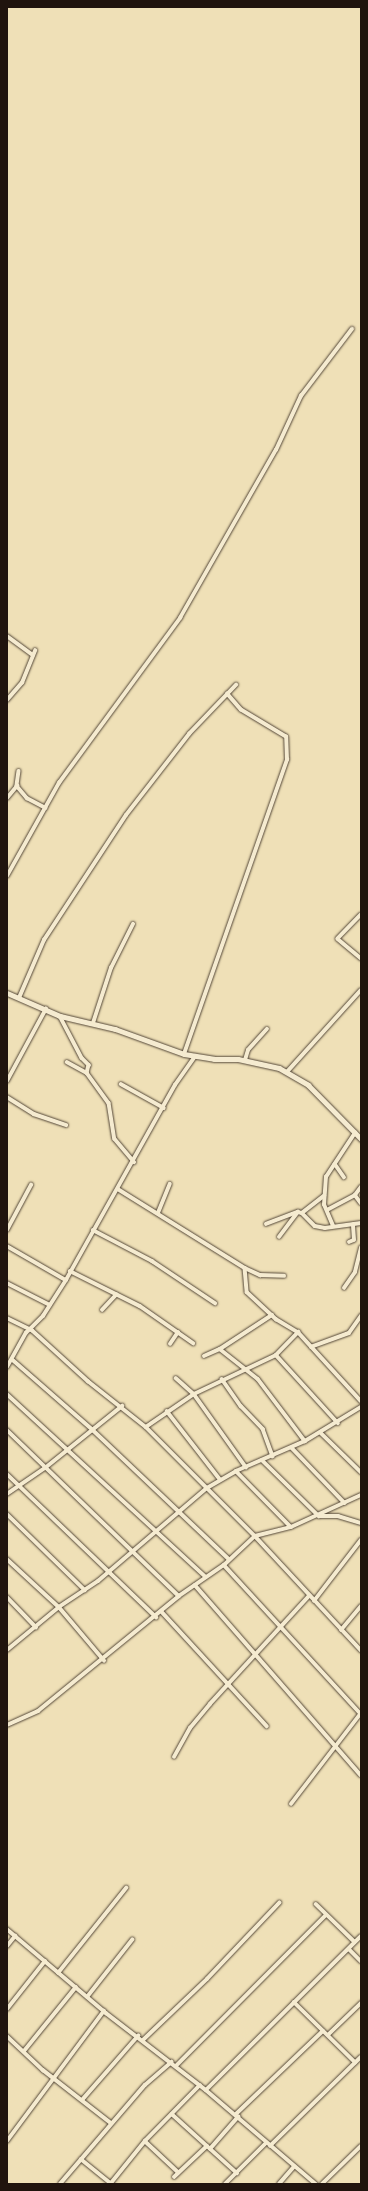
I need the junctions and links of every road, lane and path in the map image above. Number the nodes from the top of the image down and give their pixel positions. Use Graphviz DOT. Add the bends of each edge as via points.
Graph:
graph roads {
  1 [pos="352,329"];
  2 [pos="7,636"];
  3 [pos="236,685"];
  4 [pos="227,694"];
  5 [pos="7,700"];
  6 [pos="19,771"];
  7 [pos="17,786"];
  8 [pos="7,798"];
  9 [pos="46,808"];
  10 [pos="7,876"];
  11 [pos="361,915"];
  12 [pos="133,924"];
  13 [pos="361,958"];
  14 [pos="361,990"];
  15 [pos="7,993"];
  16 [pos="19,998"];
  17 [pos="46,1009"];
  18 [pos="60,1016"];
  19 [pos="93,1023"];
  20 [pos="267,1030"];
  21 [pos="184,1054"];
  22 [pos="195,1056"];
  23 [pos="245,1060"];
  24 [pos="67,1062"];
  25 [pos="287,1072"];
  26 [pos="87,1073"];
  27 [pos="7,1081"];
  28 [pos="121,1084"];
  29 [pos="7,1097"];
  30 [pos="164,1108"];
  31 [pos="66,1125"];
  32 [pos="355,1133"];
  33 [pos="361,1139"];
  34 [pos="134,1162"];
  35 [pos="335,1164"];
  36 [pos="344,1177"];
  37 [pos="170,1184"];
  38 [pos="31,1185"];
  39 [pos="361,1187"];
  40 [pos="118,1189"];
  41 [pos="355,1195"];
  42 [pos="324,1196"];
  43 [pos="361,1203"];
  44 [pos="327,1210"];
  45 [pos="158,1213"];
  46 [pos="300,1213"];
  47 [pos="361,1223"];
  48 [pos="266,1224"];
  49 [pos="354,1225"];
  50 [pos="333,1226"];
  51 [pos="7,1230"];
  52 [pos="93,1230"];
  53 [pos="279,1238"];
  54 [pos="349,1242"];
  55 [pos="7,1246"];
  56 [pos="361,1248"];
  57 [pos="245,1268"];
  58 [pos="70,1271"];
  59 [pos="284,1276"];
  60 [pos="66,1280"];
  61 [pos="7,1283"];
  62 [pos="344,1288"];
  63 [pos="116,1295"];
  64 [pos="215,1303"];
  65 [pos="50,1305"];
  66 [pos="102,1310"];
  67 [pos="272,1315"];
  68 [pos="361,1316"];
  69 [pos="7,1318"];
  70 [pos="32,1330"];
  71 [pos="178,1332"];
  72 [pos="298,1332"];
  73 [pos="193,1343"];
  74 [pos="170,1344"];
  75 [pos="311,1347"];
  76 [pos="220,1349"];
  77 [pos="276,1355"];
  78 [pos="204,1356"];
  79 [pos="13,1360"];
  80 [pos="7,1367"];
  81 [pos="245,1368"];
  82 [pos="176,1378"];
  83 [pos="222,1379"];
  84 [pos="7,1394"];
  85 [pos="194,1394"];
  86 [pos="361,1401"];
  87 [pos="122,1406"];
  88 [pos="361,1407"];
  89 [pos="167,1411"];
  90 [pos="338,1423"];
  91 [pos="146,1427"];
  92 [pos="7,1430"];
  93 [pos="93,1430"];
  94 [pos="321,1433"];
  95 [pos="305,1441"];
  96 [pos="292,1448"];
  97 [pos="68,1449"];
  98 [pos="273,1456"];
  99 [pos="262,1460"];
  100 [pos="246,1467"];
  101 [pos="46,1468"];
  102 [pos="236,1471"];
  103 [pos="361,1472"];
  104 [pos="7,1474"];
  105 [pos="220,1479"];
  106 [pos="20,1487"];
  107 [pos="206,1488"];
  108 [pos="7,1494"];
  109 [pos="361,1495"];
  110 [pos="345,1503"];
  111 [pos="178,1511"];
  112 [pos="7,1514"];
  113 [pos="319,1516"];
  114 [pos="361,1523"];
  115 [pos="291,1527"];
  116 [pos="156,1530"];
  117 [pos="255,1536"];
  118 [pos="361,1540"];
  119 [pos="130,1551"];
  120 [pos="7,1559"];
  121 [pos="229,1559"];
  122 [pos="224,1565"];
  123 [pos="108,1572"];
  124 [pos="204,1576"];
  125 [pos="195,1584"];
  126 [pos="84,1590"];
  127 [pos="179,1596"];
  128 [pos="309,1596"];
  129 [pos="7,1597"];
  130 [pos="314,1601"];
  131 [pos="361,1606"];
  132 [pos="59,1607"];
  133 [pos="162,1612"];
  134 [pos="156,1617"];
  135 [pos="280,1626"];
  136 [pos="36,1627"];
  137 [pos="341,1630"];
  138 [pos="7,1650"];
  139 [pos="361,1650"];
  140 [pos="256,1656"];
  141 [pos="104,1660"];
  142 [pos="230,1686"];
  143 [pos="361,1714"];
  144 [pos="7,1725"];
  145 [pos="267,1726"];
  146 [pos="336,1746"];
  147 [pos="174,1757"];
  148 [pos="361,1775"];
  149 [pos="291,1804"];
  150 [pos="126,1888"];
  151 [pos="278,1903"];
  152 [pos="316,1904"];
  153 [pos="325,1916"];
  154 [pos="7,1929"];
  155 [pos="15,1936"];
  156 [pos="361,1936"];
  157 [pos="132,1940"];
  158 [pos="354,1942"];
  159 [pos="7,1946"];
  160 [pos="349,1949"];
  161 [pos="45,1961"];
  162 [pos="361,1961"];
  163 [pos="58,1973"];
  164 [pos="76,1987"];
  165 [pos="87,1997"];
  166 [pos="294,2002"];
  167 [pos="361,2003"];
  168 [pos="7,2009"];
  169 [pos="104,2011"];
  170 [pos="323,2030"];
  171 [pos="328,2035"];
  172 [pos="7,2036"];
  173 [pos="138,2036"];
  174 [pos="143,2040"];
  175 [pos="24,2051"];
  176 [pos="361,2056"];
  177 [pos="171,2062"];
  178 [pos="355,2062"];
  179 [pos="176,2066"];
  180 [pos="54,2077"];
  181 [pos="200,2085"];
  182 [pos="206,2090"];
  183 [pos="83,2099"];
  184 [pos="172,2114"];
  185 [pos="237,2115"];
  186 [pos="111,2123"];
  187 [pos="7,2141"];
  188 [pos="145,2141"];
  189 [pos="268,2145"];
  190 [pos="361,2146"];
  191 [pos="209,2148"];
  192 [pos="81,2159"];
  193 [pos="294,2167"];
  194 [pos="178,2172"];
  195 [pos="237,2173"];
  196 [pos="174,2177"];
  197 [pos="60,2184"];
  198 [pos="112,2184"];
  199 [pos="225,2184"];
  200 [pos="279,2184"];
  201 [pos="316,2184"];
  202 [pos="322,2184"];
  1 -- 9 [label="street" via="301,396 276,450 180,618 59,783"];
  2 -- 5 [label="street" via="34,653 22,683"];
  3 -- 4 [label="street"];
  4 -- 16 [label="street" via="189,734 126,815 44,940"];
  4 -- 21 [label="street" via="241,710 286,737 287,760"];
  6 -- 7 [label="street"];
  7 -- 8 [label="street"];
  7 -- 9 [label="street" via="27,798"];
  9 -- 10 [label="street"];
  11 -- 13 [label="street" via="338,939"];
  12 -- 19 [label="street" via="111,968"];
  14 -- 25 [label="street"];
  15 -- 16 [label="street"];
  16 -- 17 [label="street"];
  17 -- 18 [label="street"];
  17 -- 27 [label="street" via="24,1056"];
  18 -- 19 [label="street"];
  18 -- 26 [label="street" via="82,1058 89,1065"];
  19 -- 21 [label="street"];
  20 -- 23 [label="street" via="248,1050"];
  21 -- 22 [label="street"];
  22 -- 23 [label="street"];
  22 -- 30 [label="street"];
  23 -- 25 [label="street"];
  24 -- 26 [label="street"];
  25 -- 32 [label="street" via="308,1085"];
  26 -- 34 [label="street" via="106,1094 114,1118 115,1139"];
  28 -- 30 [label="street"];
  29 -- 31 [label="street" via="34,1114"];
  30 -- 34 [label="street"];
  32 -- 33 [label="street"];
  32 -- 35 [label="street"];
  34 -- 40 [label="street"];
  35 -- 36 [label="street"];
  35 -- 42 [label="street" via="326,1177"];
  37 -- 45 [label="street"];
  38 -- 51 [label="street"];
  39 -- 41 [label="street"];
  40 -- 45 [label="street"];
  40 -- 52 [label="street"];
  41 -- 43 [label="street"];
  41 -- 44 [label="street"];
  42 -- 44 [label="street"];
  42 -- 46 [label="street"];
  44 -- 50 [label="street"];
  45 -- 57 [label="street"];
  46 -- 48 [label="street"];
  46 -- 50 [label="street" via="314,1226"];
  46 -- 53 [label="street"];
  47 -- 49 [label="street"];
  49 -- 50 [label="street"];
  49 -- 54 [label="street" via="354,1240"];
  52 -- 58 [label="street"];
  52 -- 64 [label="street" via="152,1261"];
  55 -- 60 [label="street"];
  56 -- 62 [label="street" via="354,1272"];
  57 -- 59 [label="street" via="260,1275"];
  57 -- 67 [label="street" via="247,1292"];
  58 -- 60 [label="street"];
  58 -- 63 [label="street"];
  60 -- 65 [label="street"];
  61 -- 65 [label="street"];
  63 -- 66 [label="street"];
  63 -- 71 [label="street" via="140,1306"];
  65 -- 70 [label="street"];
  67 -- 72 [label="street"];
  67 -- 76 [label="street"];
  68 -- 75 [label="street" via="349,1333"];
  69 -- 70 [label="street"];
  70 -- 79 [label="street" via="26,1333"];
  70 -- 87 [label="street" via="88,1381"];
  71 -- 73 [label="street"];
  71 -- 74 [label="street"];
  72 -- 75 [label="street"];
  72 -- 77 [label="street"];
  75 -- 86 [label="street"];
  76 -- 78 [label="street"];
  76 -- 81 [label="street"];
  77 -- 81 [label="street"];
  77 -- 90 [label="street"];
  79 -- 80 [label="street"];
  79 -- 93 [label="street"];
  81 -- 83 [label="street"];
  81 -- 95 [label="street" via="282,1406"];
  82 -- 85 [label="street"];
  83 -- 85 [label="street"];
  83 -- 98 [label="street" via="241,1406 263,1429"];
  84 -- 97 [label="street"];
  85 -- 89 [label="street"];
  85 -- 100 [label="street"];
  87 -- 91 [label="street"];
  87 -- 93 [label="street"];
  88 -- 90 [label="street"];
  89 -- 91 [label="street"];
  89 -- 105 [label="street"];
  90 -- 94 [label="street"];
  91 -- 107 [label="street"];
  92 -- 101 [label="street"];
  93 -- 97 [label="street"];
  93 -- 111 [label="street"];
  94 -- 95 [label="street"];
  94 -- 103 [label="street"];
  95 -- 96 [label="street"];
  96 -- 98 [label="street"];
  96 -- 110 [label="street"];
  97 -- 101 [label="street"];
  97 -- 116 [label="street"];
  98 -- 99 [label="street"];
  99 -- 100 [label="street"];
  99 -- 113 [label="street"];
  100 -- 102 [label="street"];
  101 -- 106 [label="street"];
  101 -- 119 [label="street"];
  102 -- 105 [label="street"];
  102 -- 115 [label="street"];
  104 -- 106 [label="street"];
  105 -- 107 [label="street"];
  106 -- 108 [label="street"];
  106 -- 123 [label="street"];
  107 -- 111 [label="street"];
  107 -- 117 [label="street"];
  109 -- 110 [label="street"];
  110 -- 113 [label="street"];
  111 -- 116 [label="street"];
  111 -- 121 [label="street"];
  112 -- 126 [label="street"];
  113 -- 114 [label="street" via="338,1516"];
  113 -- 115 [label="street"];
  115 -- 117 [label="street"];
  116 -- 119 [label="street"];
  116 -- 124 [label="street"];
  117 -- 121 [label="street"];
  117 -- 128 [label="street"];
  118 -- 130 [label="street"];
  119 -- 123 [label="street"];
  119 -- 127 [label="street"];
  120 -- 132 [label="street"];
  121 -- 122 [label="street"];
  122 -- 124 [label="street"];
  122 -- 135 [label="street"];
  123 -- 126 [label="street"];
  123 -- 134 [label="street"];
  124 -- 125 [label="street"];
  125 -- 127 [label="street"];
  125 -- 140 [label="street"];
  126 -- 132 [label="street"];
  127 -- 133 [label="street"];
  128 -- 130 [label="street"];
  128 -- 135 [label="street"];
  129 -- 136 [label="street"];
  130 -- 137 [label="street"];
  131 -- 137 [label="street"];
  132 -- 136 [label="street"];
  132 -- 141 [label="street"];
  133 -- 134 [label="street"];
  133 -- 142 [label="street"];
  134 -- 141 [label="street"];
  135 -- 140 [label="street"];
  135 -- 143 [label="street"];
  136 -- 138 [label="street"];
  137 -- 139 [label="street"];
  140 -- 142 [label="street"];
  140 -- 146 [label="street"];
  141 -- 144 [label="street" via="38,1711"];
  142 -- 145 [label="street"];
  142 -- 147 [label="street" via="190,1728"];
  143 -- 146 [label="street"];
  146 -- 148 [label="street"];
  146 -- 149 [label="street"];
  150 -- 163 [label="street"];
  151 -- 174 [label="street" via="207,1980"];
  152 -- 153 [label="street"];
  153 -- 158 [label="street"];
  153 -- 179 [label="street"];
  154 -- 155 [label="street"];
  155 -- 159 [label="street"];
  155 -- 161 [label="street"];
  156 -- 158 [label="street"];
  157 -- 165 [label="street"];
  158 -- 160 [label="street"];
  160 -- 162 [label="street"];
  160 -- 166 [label="street"];
  161 -- 163 [label="street"];
  161 -- 168 [label="street"];
  163 -- 164 [label="street"];
  164 -- 165 [label="street"];
  164 -- 175 [label="street"];
  165 -- 169 [label="street"];
  166 -- 170 [label="street"];
  166 -- 182 [label="street"];
  167 -- 171 [label="street"];
  169 -- 173 [label="street"];
  169 -- 180 [label="street"];
  170 -- 171 [label="street"];
  170 -- 185 [label="street"];
  171 -- 178 [label="street"];
  172 -- 175 [label="street"];
  173 -- 174 [label="street"];
  173 -- 183 [label="street"];
  174 -- 177 [label="street"];
  175 -- 180 [label="street"];
  176 -- 178 [label="street"];
  177 -- 179 [label="street"];
  177 -- 186 [label="street" via="158,2072"];
  178 -- 189 [label="street"];
  179 -- 181 [label="street"];
  180 -- 183 [label="street"];
  180 -- 187 [label="street"];
  181 -- 182 [label="street"];
  181 -- 184 [label="street"];
  182 -- 185 [label="street"];
  183 -- 186 [label="street"];
  184 -- 188 [label="street"];
  184 -- 191 [label="street"];
  185 -- 189 [label="street"];
  185 -- 191 [label="street"];
  186 -- 192 [label="street"];
  188 -- 194 [label="street"];
  188 -- 198 [label="street"];
  189 -- 193 [label="street"];
  189 -- 195 [label="street"];
  190 -- 202 [label="street"];
  191 -- 194 [label="street"];
  191 -- 195 [label="street"];
  192 -- 197 [label="street"];
  192 -- 198 [label="street"];
  193 -- 200 [label="street"];
  193 -- 201 [label="street"];
  194 -- 196 [label="street"];
  195 -- 199 [label="street"];
}
